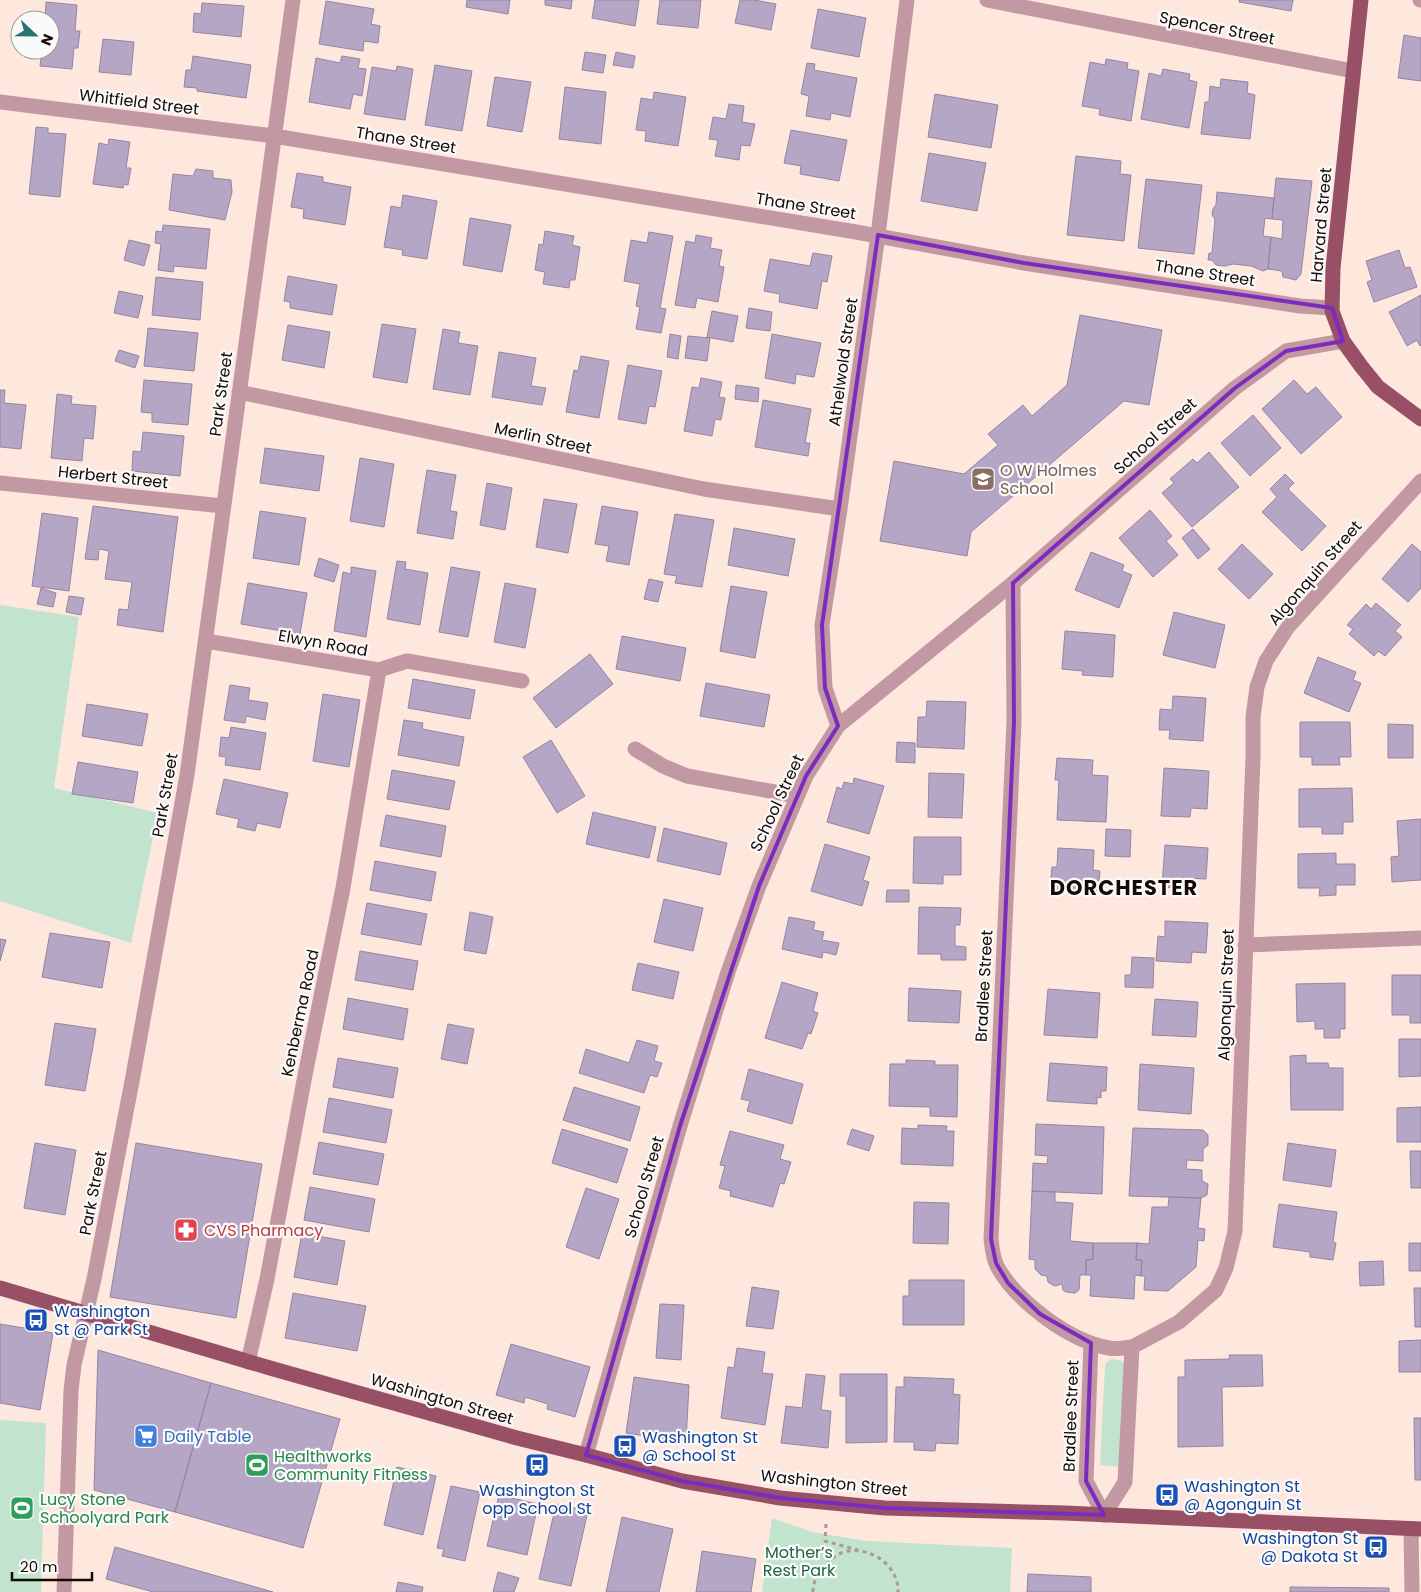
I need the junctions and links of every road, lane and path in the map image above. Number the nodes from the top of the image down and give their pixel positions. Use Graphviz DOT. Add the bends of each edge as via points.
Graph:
graph roads {
  1 [pos="293,0"];
  2 [pos="907,0"];
  3 [pos="987,0"];
  4 [pos="1361,0"];
  5 [pos="1353,71"];
  6 [pos="0,102"];
  7 [pos="274,136"];
  8 [pos="878,236"];
  9 [pos="1332,308"];
  10 [pos="1343,341"];
  11 [pos="239,392"];
  12 [pos="1421,419"];
  13 [pos="1421,481"];
  14 [pos="0,483"];
  15 [pos="223,506"];
  16 [pos="840,509"];
  17 [pos="1013,583"];
  18 [pos="206,641"];
  19 [pos="379,670"];
  20 [pos="522,681"];
  21 [pos="838,726"];
  22 [pos="635,749"];
  23 [pos="797,796"];
  24 [pos="1421,938"];
  25 [pos="1245,945"];
  26 [pos="0,1288"];
  27 [pos="86,1313"];
  28 [pos="1091,1343"];
  29 [pos="1132,1347"];
  30 [pos="248,1362"];
  31 [pos="586,1455"];
  32 [pos="828,1502"];
  33 [pos="1104,1515"];
  34 [pos="1416,1529"];
  35 [pos="861,1551"];
  36 [pos="64,1592"];
  37 [pos="813,1592"];
  38 [pos="898,1592"];
  39 [pos="1412,1592"];
  1 -- 7 [label="street, Park Street"];
  2 -- 8 [label="street, Athelwold Street"];
  3 -- 5 [label="street, Spencer Street"];
  4 -- 5 [label="main road, Harvard Street"];
  5 -- 9 [label="main road, Harvard Street" via="1333,268"];
  6 -- 7 [label="street, Whitfield Street"];
  7 -- 8 [label="street, Thane Street"];
  7 -- 11 [label="street, Park Street"];
  8 -- 9 [label="street, Thane Street" via="1044,266 1300,306"];
  8 -- 16 [label="street, Athelwold Street"];
  9 -- 10 [label="main road, Harvard Street"];
  10 -- 12 [label="main road, Harvard Street" via="1378,387"];
  10 -- 17 [label="street, School Street" via="1286,351 1235,388"];
  11 -- 15 [label="street, Park Street"];
  11 -- 16 [label="street, Merlin Street" via="704,489"];
  13 -- 25 [label="street, Algonquin Street" via="1288,627 1266,661 1257,687 1253,717"];
  14 -- 15 [label="street, Herbert Street"];
  15 -- 18 [label="street, Park Street"];
  16 -- 21 [label="street, Athelwold Street" via="822,625 825,688"];
  17 -- 21 [label="street, School Street"];
  17 -- 28 [label="street, Bradlee Street" via="1014,722 991,1240 996,1263 1008,1283 1040,1314"];
  18 -- 19 [label="street, Elwyn Road"];
  18 -- 27 [label="street, Park Street" via="187,775"];
  19 -- 20 [label="street, Elwyn Road" via="407,661"];
  19 -- 30 [label="street, Kenberma Road" via="343,888"];
  21 -- 23 [label="street, School Street"];
  22 -- 23 [label="street" via="662,766 687,776"];
  23 -- 31 [label="street, School Street" via="759,886 728,972 677,1136"];
  24 -- 25 [label="street"];
  25 -- 29 [label="street, Algonquin Street" via="1234,1231 1226,1268 1216,1290 1179,1322"];
  26 -- 27 [label="main road, Washington Street"];
  27 -- 30 [label="main road, Washington Street"];
  27 -- 36 [label="street, Park Street" via="71,1390"];
  28 -- 29 [label="street, Bradlee Street" via="1111,1349"];
  28 -- 33 [label="street, Bradlee Street" via="1086,1481"];
  29 -- 33 [label="street" via="1126,1482"];
  30 -- 31 [label="main road, Washington Street"];
  31 -- 32 [label="main road, Washington Street" via="682,1481 780,1498"];
  32 -- 33 [label="main road, Washington Street" via="885,1508"];
  32 -- 35 [label="path" via="825,1541"];
  33 -- 34 [label="main road, Washington Street"];
  34 -- 39 [label="street"];
  35 -- 37 [label="path" via="845,1552 831,1558 817,1575"];
  35 -- 38 [label="path" via="884,1561 893,1573"];
}
